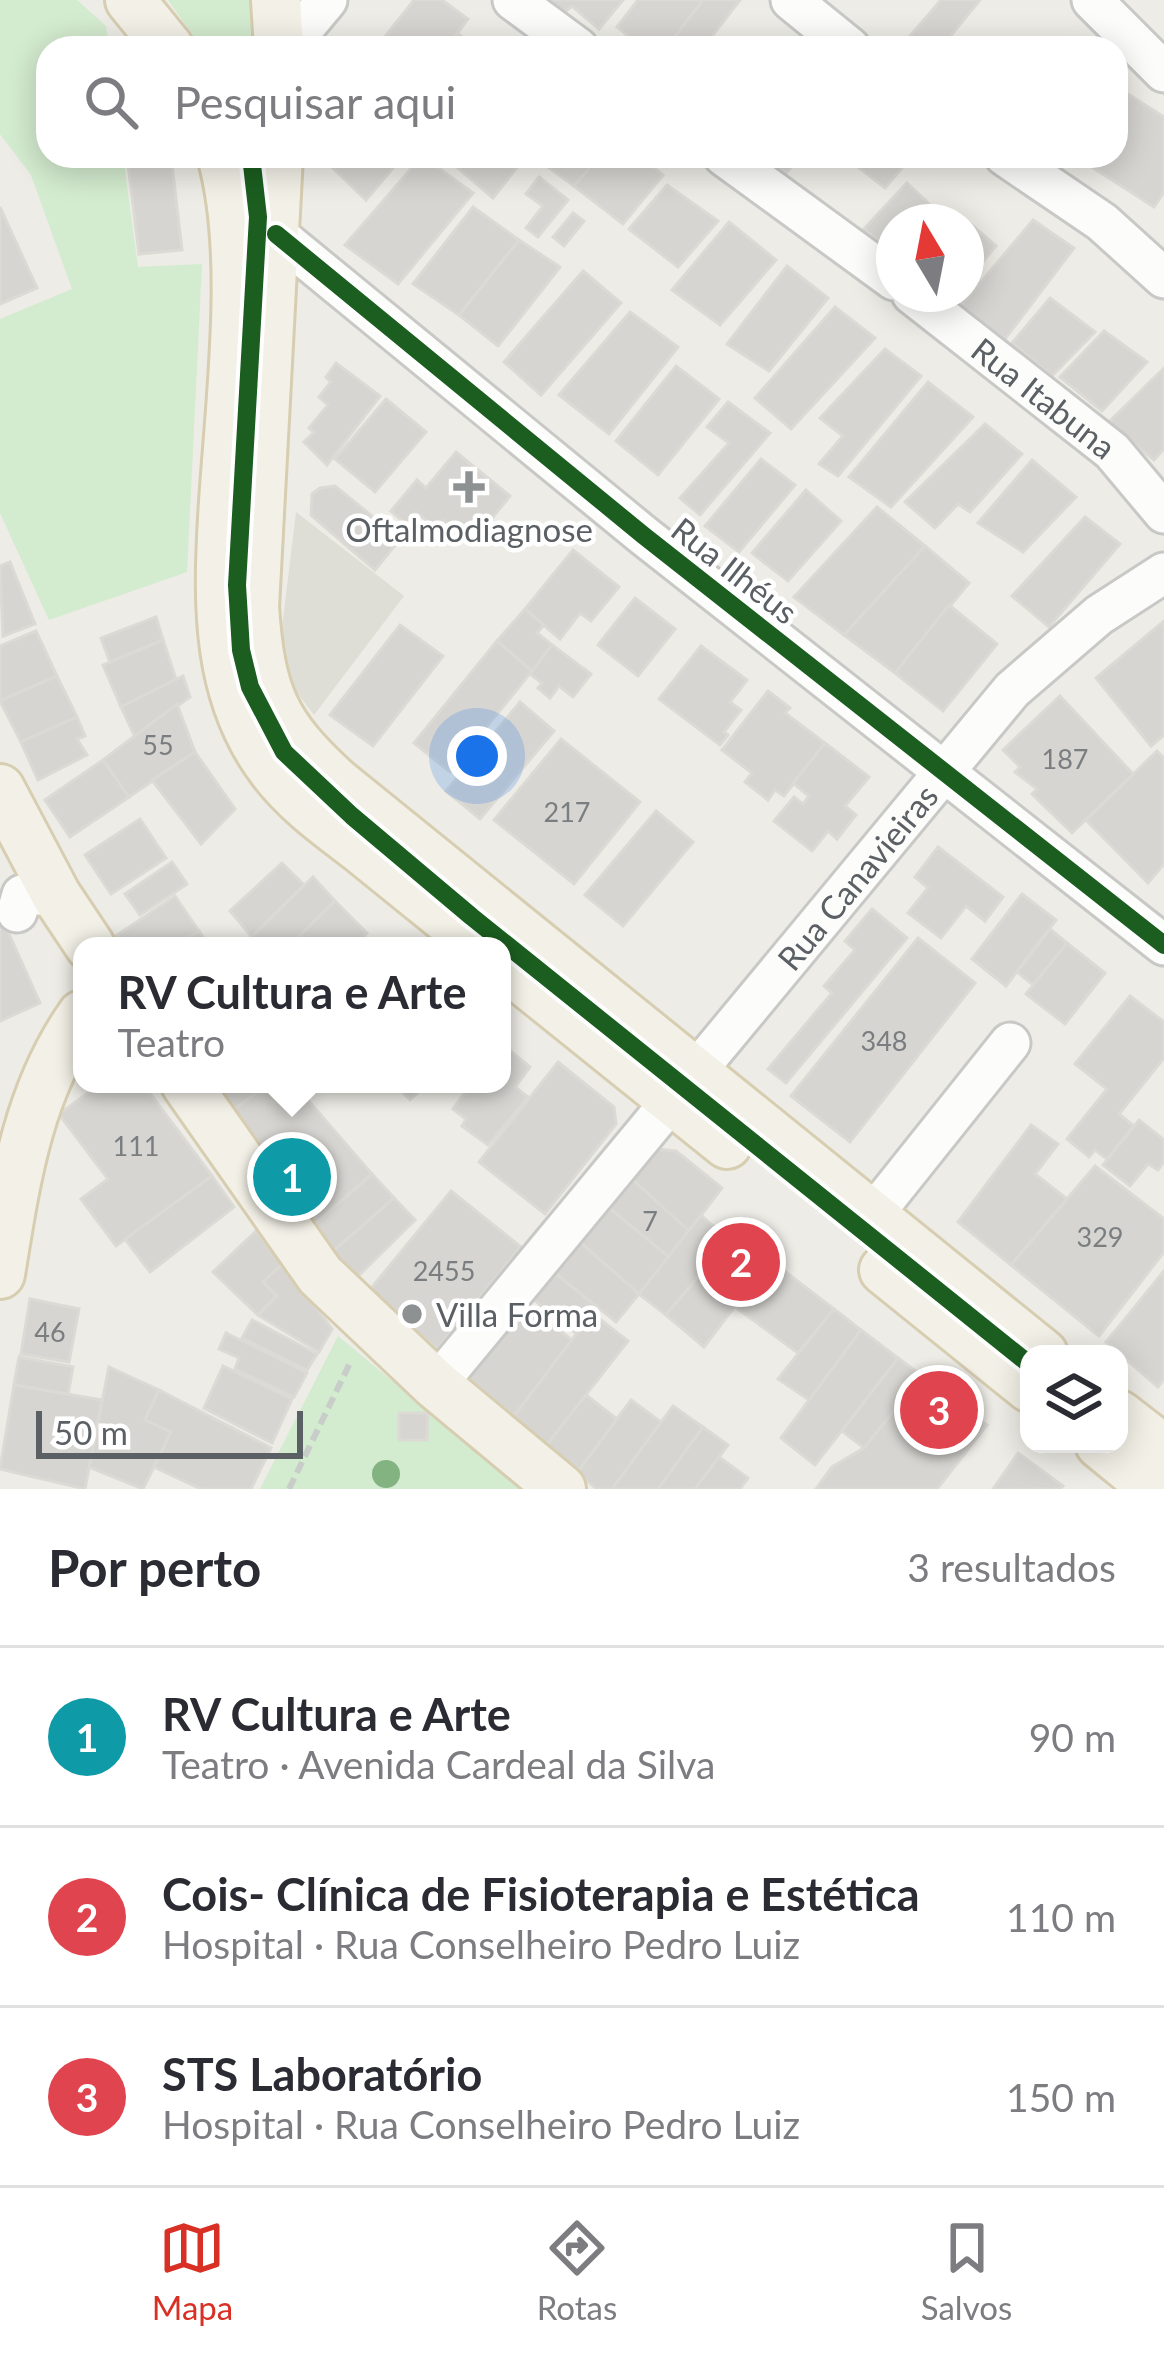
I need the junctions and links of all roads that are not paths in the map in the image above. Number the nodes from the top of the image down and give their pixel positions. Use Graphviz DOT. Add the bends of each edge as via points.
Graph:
graph roads {
  1 [pos="130,0"];
  2 [pos="276,0"];
  3 [pos="327,0"];
  4 [pos="513,0"];
  5 [pos="791,0"];
  6 [pos="1092,0"];
  7 [pos="159,36"];
  8 [pos="281,36"];
  9 [pos="294,36"];
  10 [pos="562,36"];
  11 [pos="835,36"];
  12 [pos="1164,72"];
  13 [pos="226,168"];
  14 [pos="278,168"];
  15 [pos="740,168"];
  16 [pos="1023,168"];
  17 [pos="276,234"];
  18 [pos="876,267"];
  19 [pos="1164,278"];
  20 [pos="935,312"];
  21 [pos="1164,513"];
  22 [pos="1164,574"];
  23 [pos="942,772"];
  24 [pos="6,815"];
  25 [pos="79,937"];
  26 [pos="471,937"];
  27 [pos="1164,945"];
  28 [pos="511,968"];
  29 [pos="73,1030"];
  30 [pos="1010,1043"];
  31 [pos="682,1086"];
  32 [pos="192,1093"];
  33 [pos="871,1217"];
  34 [pos="0,1274"];
  35 [pos="1032,1345"];
  36 [pos="1020,1379"];
  37 [pos="436,1385"];
  38 [pos="1128,1421"];
  39 [pos="1164,1450"];
  40 [pos="1111,1453"];
  41 [pos="560,1489"];
  42 [pos="1155,1489"];
  1 -- 7 [label="main road"];
  2 -- 8 [label="main road"];
  3 -- 9 [label="street"];
  4 -- 10 [label="street"];
  5 -- 11 [label="street"];
  6 -- 12 [label="street"];
  13 -- 26 [label="main road" via="236,265 220,609 234,698 274,773"];
  14 -- 17 [label="main road"];
  15 -- 18 [label="street"];
  16 -- 19 [label="street" via="1102,221"];
  17 -- 23 [label="street, Rua Ilhéus"];
  17 -- 31 [label="main road" via="254,607 278,718 304,753"];
  20 -- 21 [label="street, Rua Itabuna" via="1112,451"];
  22 -- 23 [label="street, Rua Canavieiras" via="1099,615 1012,690"];
  23 -- 27 [label="street, Rua Ilhéus"];
  23 -- 31 [label="street, Rua Canavieiras"];
  24 -- 25 [label="main road" via="37,903"];
  28 -- 31 [label="main road"];
  29 -- 34 [label="main road" via="29,1119"];
  30 -- 33 [label="street"];
  31 -- 33 [label="main road"];
  31 -- 36 [label="main road"];
  31 -- 37 [label="street, Rua Canavieiras"];
  32 -- 37 [label="main road" via="320,1275"];
  33 -- 35 [label="main road"];
  37 -- 41 [label="main road"];
  38 -- 39 [label="main road"];
  40 -- 42 [label="main road"];
}
